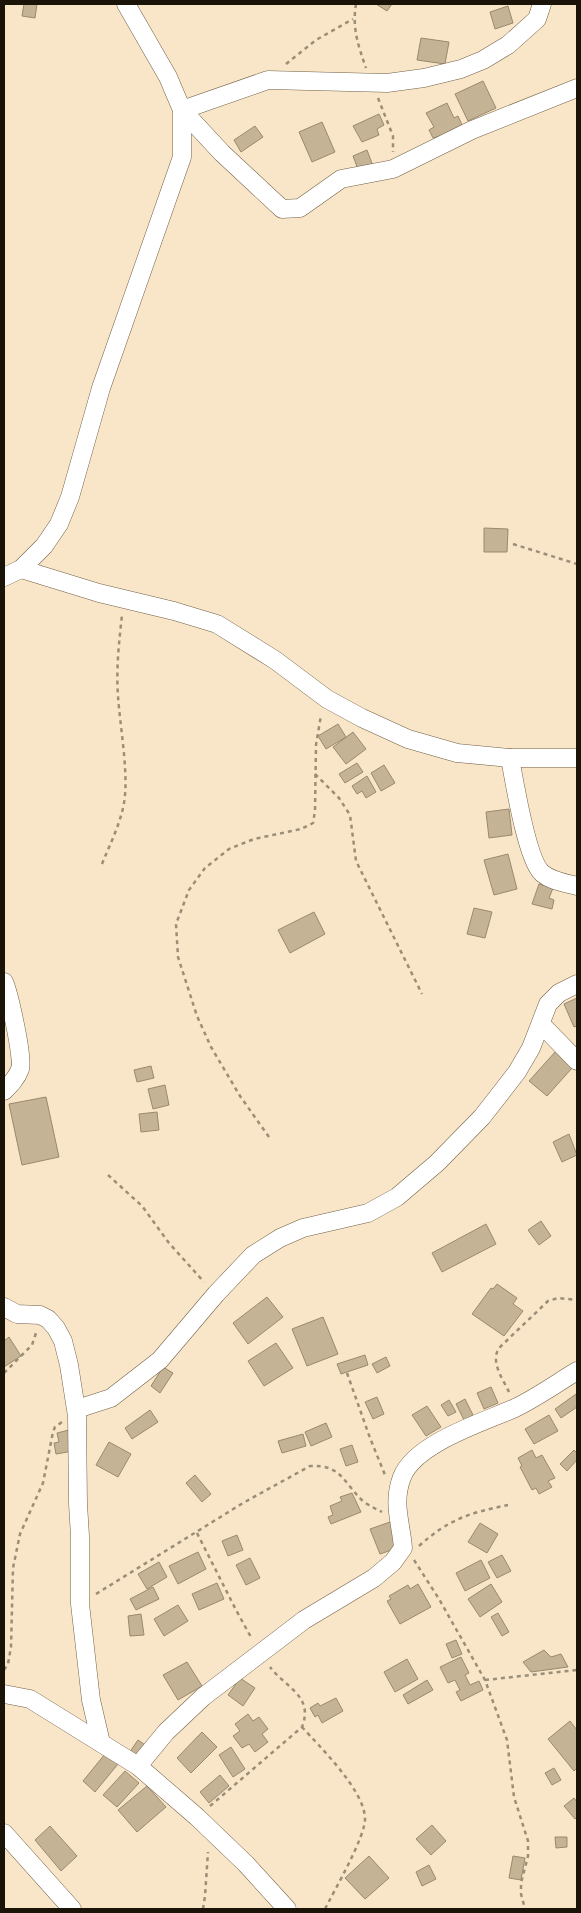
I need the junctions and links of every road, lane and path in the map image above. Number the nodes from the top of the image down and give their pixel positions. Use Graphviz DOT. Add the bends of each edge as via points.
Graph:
graph roads {
  1 [pos="126,4"];
  2 [pos="356,4"];
  3 [pos="542,4"];
  4 [pos="268,80"];
  5 [pos="577,88"];
  6 [pos="182,110"];
  7 [pos="513,544"];
  8 [pos="577,564"];
  9 [pos="21,569"];
  10 [pos="4,577"];
  11 [pos="123,599"];
  12 [pos="327,699"];
  13 [pos="510,758"];
  14 [pos="577,758"];
  15 [pos="315,774"];
  16 [pos="102,864"];
  17 [pos="577,886"];
  18 [pos="4,982"];
  19 [pos="577,984"];
  20 [pos="422,994"];
  21 [pos="541,1024"];
  22 [pos="577,1061"];
  23 [pos="4,1091"];
  24 [pos="269,1136"];
  25 [pos="108,1175"];
  26 [pos="216,1294"];
  27 [pos="577,1300"];
  28 [pos="4,1308"];
  29 [pos="40,1315"];
  30 [pos="577,1371"];
  31 [pos="4,1373"];
  32 [pos="347,1373"];
  33 [pos="516,1408"];
  34 [pos="77,1412"];
  35 [pos="508,1505"];
  36 [pos="397,1510"];
  37 [pos="197,1533"];
  38 [pos="406,1551"];
  39 [pos="80,1604"];
  40 [pos="260,1653"];
  41 [pos="4,1670"];
  42 [pos="577,1670"];
  43 [pos="485,1680"];
  44 [pos="4,1694"];
  45 [pos="302,1727"];
  46 [pos="101,1743"];
  47 [pos="138,1766"];
  48 [pos="197,1817"];
  49 [pos="210,1830"];
  50 [pos="4,1833"];
  51 [pos="72,1909"];
  52 [pos="203,1909"];
  53 [pos="287,1909"];
  54 [pos="325,1909"];
  55 [pos="525,1909"];
  1 -- 6 [label="street" via="168,76"];
  2 -- 4 [label="path" via="353,19 316,40"];
  3 -- 4 [label="street" via="537,19 508,45 461,69 387,84"];
  4 -- 6 [label="street"];
  5 -- 6 [label="street" via="472,130 393,169 341,178 300,208 282,209"];
  6 -- 9 [label="street" via="182,157 101,388 70,497 59,524 44,546"];
  7 -- 8 [label="path"];
  9 -- 10 [label="street"];
  9 -- 11 [label="street"];
  11 -- 12 [label="street" via="217,624 275,660"];
  11 -- 16 [label="path" via="117,662 124,802"];
  12 -- 13 [label="street" via="362,718 424,744 457,754"];
  12 -- 15 [label="path" via="320,719"];
  13 -- 14 [label="street"];
  13 -- 17 [label="street" via="522,818 540,872 551,879"];
  15 -- 20 [label="path" via="339,798 350,815 356,861"];
  15 -- 24 [label="path" via="313,823 229,849 206,868 189,890 176,924 178,957 207,1040 240,1096"];
  18 -- 23 [label="street" via="21,1056 21,1068"];
  19 -- 21 [label="street" via="559,993 548,1004"];
  21 -- 22 [label="street"];
  21 -- 26 [label="street" via="517,1072 482,1117 437,1163 397,1197 368,1213 303,1228 280,1238 253,1255"];
  25 -- 26 [label="path" via="142,1206 187,1265"];
  26 -- 34 [label="street" via="160,1360 111,1398"];
  27 -- 33 [label="path" via="558,1298 548,1301 495,1354"];
  28 -- 29 [label="street" via="17,1314"];
  29 -- 31 [label="path" via="32,1345"];
  29 -- 34 [label="street" via="56,1328 63,1341"];
  30 -- 33 [label="street"];
  32 -- 36 [label="path"];
  33 -- 36 [label="street" via="439,1442 415,1460 402,1475"];
  34 -- 39 [label="street"];
  34 -- 41 [label="path" via="53,1432 43,1483 20,1534 13,1568 11,1647"];
  35 -- 38 [label="path" via="452,1521"];
  36 -- 37 [label="path" via="371,1506 339,1473 322,1465 310,1466"];
  36 -- 38 [label="street"];
  37 -- 39 [label="path"];
  37 -- 40 [label="path"];
  38 -- 40 [label="street" via="374,1578 304,1620"];
  38 -- 43 [label="path" via="439,1599"];
  39 -- 46 [label="street" via="91,1700"];
  40 -- 45 [label="path" via="304,1702 306,1717"];
  40 -- 47 [label="street" via="166,1732"];
  42 -- 43 [label="path"];
  43 -- 55 [label="path" via="507,1740 514,1797 528,1841 521,1883"];
  44 -- 46 [label="street" via="30,1699"];
  45 -- 48 [label="path"];
  45 -- 54 [label="path" via="342,1773 361,1802 365,1818 362,1836"];
  46 -- 47 [label="street"];
  47 -- 48 [label="street"];
  48 -- 49 [label="street"];
  49 -- 52 [label="path"];
  49 -- 53 [label="street"];
  50 -- 51 [label="street"];
}
